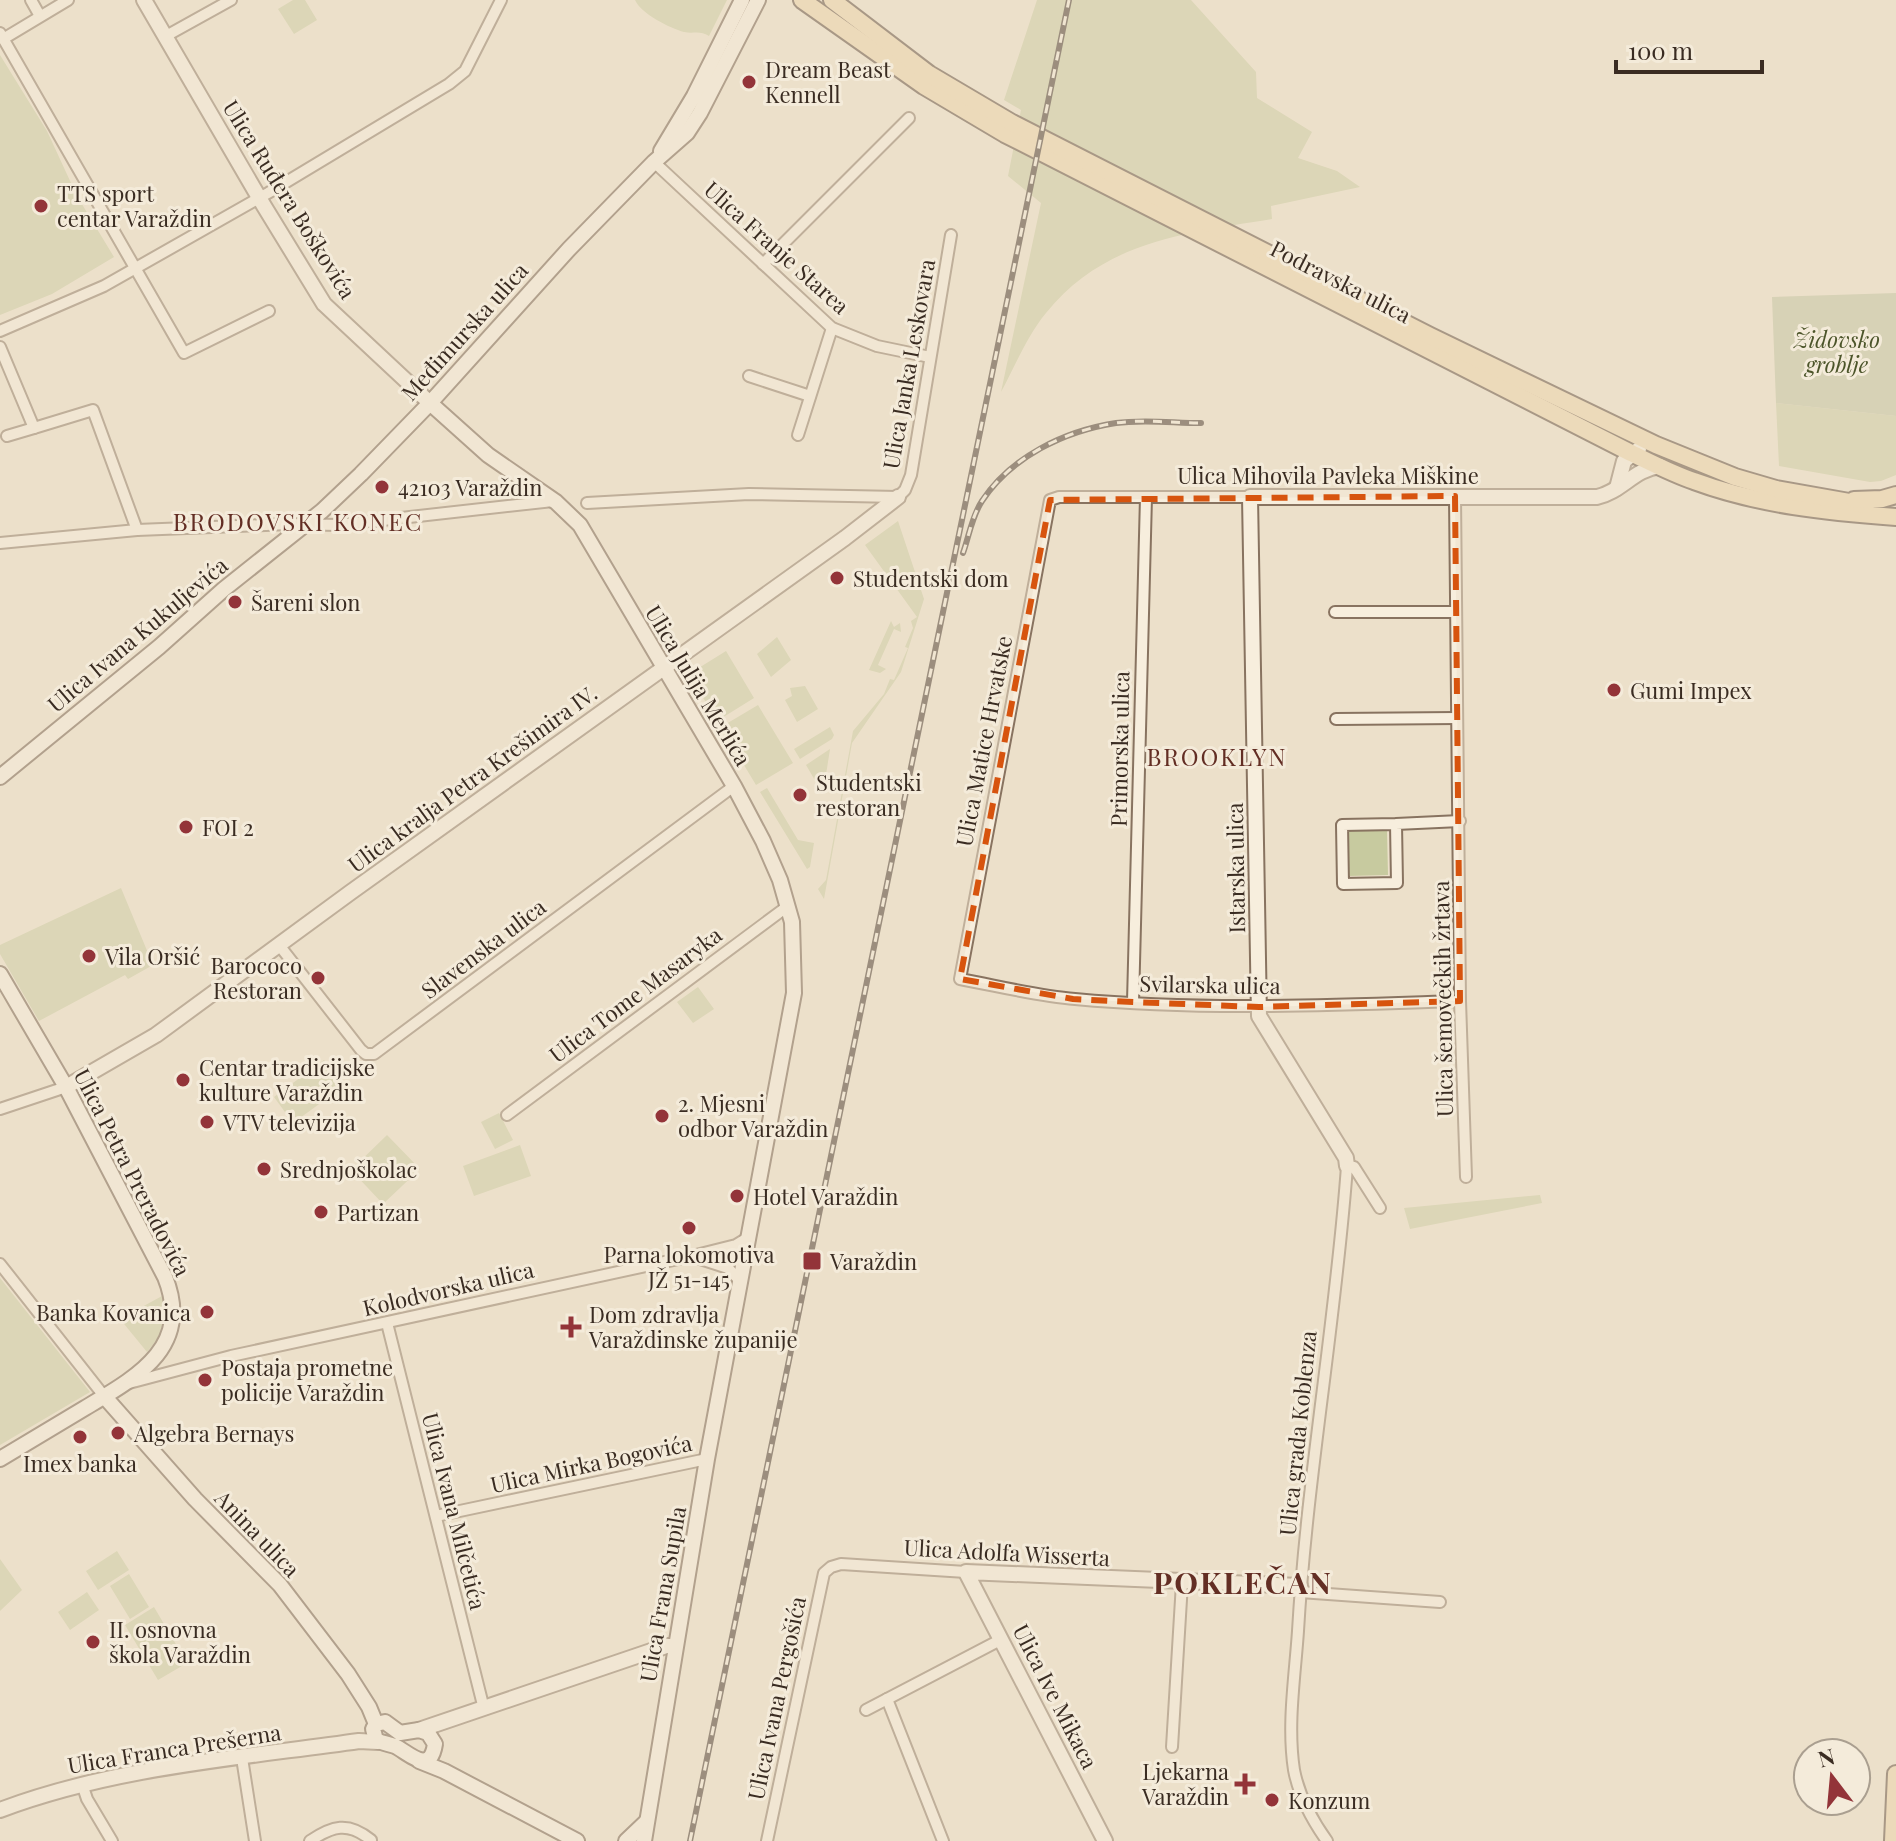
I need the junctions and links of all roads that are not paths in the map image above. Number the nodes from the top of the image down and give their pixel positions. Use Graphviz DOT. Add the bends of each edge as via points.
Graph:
graph roads {
  1 [pos="31,0"];
  2 [pos="68,0"];
  3 [pos="144,0"];
  4 [pos="231,0"];
  5 [pos="501,0"];
  6 [pos="770,0"];
  7 [pos="802,0"];
  8 [pos="832,0"];
  9 [pos="746,4"];
  10 [pos="40,16"];
  11 [pos="2,36"];
  12 [pos="166,36"];
  13 [pos="909,118"];
  14 [pos="654,162"];
  15 [pos="259,198"];
  16 [pos="951,235"];
  17 [pos="763,264"];
  18 [pos="137,267"];
  19 [pos="269,311"];
  20 [pos="832,328"];
  21 [pos="0,331"];
  22 [pos="0,347"];
  23 [pos="930,357"];
  24 [pos="749,376"];
  25 [pos="810,396"];
  26 [pos="430,403"];
  27 [pos="34,428"];
  28 [pos="798,435"];
  29 [pos="7,436"];
  30 [pos="1609,441"];
  31 [pos="1656,445"];
  32 [pos="1631,453"];
  33 [pos="1660,466"];
  34 [pos="1621,469"];
  35 [pos="1617,488"];
  36 [pos="1896,495"];
  37 [pos="1455,496"];
  38 [pos="898,497"];
  39 [pos="1146,497"];
  40 [pos="1250,497"];
  41 [pos="553,501"];
  42 [pos="587,503"];
  43 [pos="1832,506"];
  44 [pos="1896,507"];
  45 [pos="1047,511"];
  46 [pos="1896,517"];
  47 [pos="304,526"];
  48 [pos="1896,529"];
  49 [pos="137,530"];
  50 [pos="0,543"];
  51 [pos="1335,612"];
  52 [pos="1455,612"];
  53 [pos="663,668"];
  54 [pos="1457,718"];
  55 [pos="1336,719"];
  56 [pos="0,777"];
  57 [pos="734,786"];
  58 [pos="1460,821"];
  59 [pos="1396,824"];
  60 [pos="788,906"];
  61 [pos="279,945"];
  62 [pos="0,974"];
  63 [pos="960,979"];
  64 [pos="1460,1001"];
  65 [pos="1133,1002"];
  66 [pos="1259,1007"];
  67 [pos="66,1087"];
  68 [pos="0,1109"];
  69 [pos="507,1115"];
  70 [pos="1347,1166"];
  71 [pos="1466,1177"];
  72 [pos="1380,1208"];
  73 [pos="749,1237"];
  74 [pos="692,1256"];
  75 [pos="0,1264"];
  76 [pos="740,1281"];
  77 [pos="387,1323"];
  78 [pos="124,1385"];
  79 [pos="104,1396"];
  80 [pos="0,1459"];
  81 [pos="707,1459"];
  82 [pos="436,1516"];
  83 [pos="831,1567"];
  84 [pos="966,1572"];
  85 [pos="1182,1583"];
  86 [pos="1300,1589"];
  87 [pos="1440,1602"];
  88 [pos="1002,1639"];
  89 [pos="675,1646"];
  90 [pos="887,1699"];
  91 [pos="484,1709"];
  92 [pos="866,1710"];
  93 [pos="443,1722"];
  94 [pos="378,1730"];
  95 [pos="419,1730"];
  96 [pos="434,1746"];
  97 [pos="1172,1747"];
  98 [pos="242,1758"];
  99 [pos="419,1761"];
  100 [pos="444,1771"];
  101 [pos="1896,1774"];
  102 [pos="82,1784"];
  103 [pos="0,1810"];
  104 [pos="646,1821"];
  105 [pos="371,1840"];
  106 [pos="112,1841"];
  107 [pos="255,1841"];
  108 [pos="310,1841"];
  109 [pos="577,1841"];
  110 [pos="626,1841"];
  111 [pos="644,1841"];
  112 [pos="767,1841"];
  113 [pos="943,1841"];
  114 [pos="1105,1841"];
  115 [pos="1327,1841"];
  116 [pos="1893,1841"];
  1 -- 10 [label="street"];
  2 -- 10 [label="street"];
  3 -- 12 [label="main road, Ulica Ruđera Boškovića"];
  4 -- 12 [label="street"];
  5 -- 15 [label="street" via="459,76"];
  6 -- 9 [label="main road"];
  7 -- 30 [label="main road, Podravska ulica" via="924,86 1005,134"];
  8 -- 31 [label="main road, Podravska ulica" via="929,74 1012,123"];
  9 -- 14 [label="main road, Međimurska ulica" via="700,113"];
  10 -- 11 [label="street"];
  11 -- 18 [label="street"];
  12 -- 15 [label="main road, Ulica Ruđera Boškovića"];
  13 -- 17 [label="street"];
  14 -- 17 [label="street, Ulica Franje Starea"];
  14 -- 26 [label="main road, Međimurska ulica"];
  15 -- 18 [label="street"];
  15 -- 26 [label="main road, Ulica Ruđera Boškovića" via="324,304"];
  16 -- 23 [label="street, Ulica Janka Leskovara"];
  17 -- 20 [label="street, Ulica Franje Starea"];
  18 -- 19 [label="street" via="184,353"];
  18 -- 21 [label="street"];
  20 -- 23 [label="street, Ulica Franje Starea" via="877,346"];
  20 -- 25 [label="street"];
  22 -- 27 [label="street"];
  23 -- 38 [label="street, Ulica Janka Leskovara" via="911,475"];
  24 -- 25 [label="street"];
  25 -- 28 [label="street"];
  26 -- 41 [label="main road, Ulica Julija Merlića" via="488,455"];
  26 -- 47 [label="main road, Međimurska ulica"];
  27 -- 29 [label="street"];
  27 -- 49 [label="street" via="93,410"];
  30 -- 32 [label="main road, Podravska ulica"];
  30 -- 34 [label="main road"];
  31 -- 32 [label="main road"];
  31 -- 43 [label="main road, Podravska ulica" via="1735,477"];
  32 -- 33 [label="main road, Podravska ulica"];
  32 -- 34 [label="main road"];
  33 -- 35 [label="main road, Ulica Mihovila Pavleka Miškine" via="1636,473"];
  33 -- 43 [label="main road, Podravska ulica" via="1768,502"];
  34 -- 35 [label="main road"];
  35 -- 37 [label="main road, Ulica Mihovila Pavleka Miškine" via="1586,497"];
  36 -- 43 [label="main road"];
  37 -- 40 [label="main road, Ulica Mihovila Pavleka Miškine"];
  37 -- 52 [label="street, Ulica šemovečkih žrtava"];
  38 -- 42 [label="street" via="749,494"];
  38 -- 53 [label="main road, Ulica kralja Petra Krešimira IV."];
  39 -- 40 [label="street, Ulica Mihovila Pavleka Miškine"];
  39 -- 45 [label="street, Ulica Mihovila Pavleka Miškine" via="1054,497"];
  39 -- 65 [label="street, Primorska ulica"];
  40 -- 66 [label="main road, Istarska ulica"];
  41 -- 47 [label="street"];
  41 -- 53 [label="main road, Ulica Julija Merlića" via="580,525"];
  43 -- 44 [label="main road, Podravska ulica"];
  43 -- 46 [label="main road, Podravska ulica"];
  43 -- 48 [label="main road"];
  45 -- 63 [label="street, Ulica Matice Hrvatske"];
  47 -- 49 [label="street"];
  47 -- 56 [label="main road, Ulica Ivana Kukuljevića"];
  49 -- 50 [label="street"];
  51 -- 52 [label="street"];
  52 -- 54 [label="street, Ulica šemovečkih žrtava"];
  53 -- 57 [label="main road, Ulica Julija Merlića"];
  53 -- 61 [label="main road, Ulica kralja Petra Krešimira IV."];
  54 -- 55 [label="street"];
  54 -- 58 [label="street, Ulica šemovečkih žrtava"];
  57 -- 60 [label="main road, Ulica Julija Merlića"];
  57 -- 61 [label="street, Slavenska ulica" via="374,1054 361,1050"];
  58 -- 59 [label="street, Ulica šemovečkih žrtava"];
  58 -- 64 [label="street, Ulica šemovečkih žrtava"];
  59 -- 59 [label="street, Ulica šemovečkih žrtava" via="1342,825 1343,884 1397,883"];
  60 -- 69 [label="street, Ulica Tome Masaryka"];
  60 -- 73 [label="main road, Ulica Julija Merlića" via="795,979"];
  61 -- 67 [label="main road, Ulica kralja Petra Krešimira IV." via="156,1035"];
  62 -- 67 [label="main road, Ulica Petra Preradovića"];
  63 -- 65 [label="street, Svilarska ulica" via="1073,999"];
  64 -- 66 [label="street, Svilarska ulica"];
  64 -- 71 [label="street, Ulica šemovečkih žrtava"];
  65 -- 66 [label="street, Svilarska ulica"];
  66 -- 70 [label="main road, Istarska ulica" via="1259,1016"];
  67 -- 68 [label="street"];
  67 -- 78 [label="main road, Ulica Petra Preradovića" via="170,1289 173,1317 166,1343"];
  70 -- 72 [label="street" via="1354,1167"];
  70 -- 86 [label="street, Ulica grada Koblenza"];
  73 -- 74 [label="street, Kolodvorska ulica"];
  73 -- 76 [label="main road, Ulica Frana Supila"];
  74 -- 76 [label="street" via="728,1268"];
  74 -- 77 [label="street, Kolodvorska ulica"];
  75 -- 79 [label="street"];
  76 -- 81 [label="main road, Ulica Frana Supila"];
  77 -- 78 [label="street, Kolodvorska ulica"];
  77 -- 82 [label="street, Ulica Ivana Milčetića"];
  78 -- 79 [label="main road, Ulica Petra Preradovića"];
  79 -- 80 [label="main road, Ulica Petra Preradovića"];
  79 -- 94 [label="main road, Anina ulica" via="280,1585 348,1674"];
  81 -- 82 [label="street, Ulica Mirka Bogovića"];
  81 -- 89 [label="main road, Ulica Frana Supila"];
  82 -- 91 [label="street, Ulica Ivana Milčetića"];
  83 -- 84 [label="street, Ulica Adolfa Wisserta"];
  83 -- 112 [label="street, Ulica Ivana Pergošića" via="820,1582"];
  84 -- 85 [label="main road, Ulica Adolfa Wisserta"];
  84 -- 88 [label="main road, Ulica Ive Mikaca"];
  85 -- 86 [label="main road, Ulica Adolfa Wisserta"];
  85 -- 97 [label="street"];
  86 -- 87 [label="street, Ulica Adolfa Wisserta"];
  86 -- 115 [label="street, Ulica grada Koblenza" via="1293,1758 1304,1803"];
  88 -- 90 [label="street"];
  88 -- 114 [label="main road, Ulica Ive Mikaca"];
  89 -- 91 [label="main road"];
  89 -- 104 [label="main road, Ulica Frana Supila"];
  90 -- 92 [label="street"];
  90 -- 113 [label="street"];
  91 -- 93 [label="main road"];
  93 -- 95 [label="main road"];
  93 -- 96 [label="main road"];
  94 -- 95 [label="main road"];
  94 -- 98 [label="main road, Ulica Franca Prešerna" via="359,1741"];
  94 -- 99 [label="main road"];
  95 -- 96 [label="main road" via="428,1733"];
  96 -- 99 [label="main road" via="428,1758"];
  96 -- 100 [label="main road"];
  98 -- 102 [label="main road, Ulica Franca Prešerna"];
  98 -- 107 [label="street"];
  99 -- 100 [label="main road"];
  100 -- 109 [label="main road"];
  101 -- 116 [label="main road"];
  102 -- 103 [label="main road, Ulica Franca Prešerna"];
  102 -- 106 [label="street"];
  104 -- 110 [label="main road"];
  104 -- 111 [label="main road, Ulica Frana Supila"];
  105 -- 108 [label="street" via="343,1826"];
}
